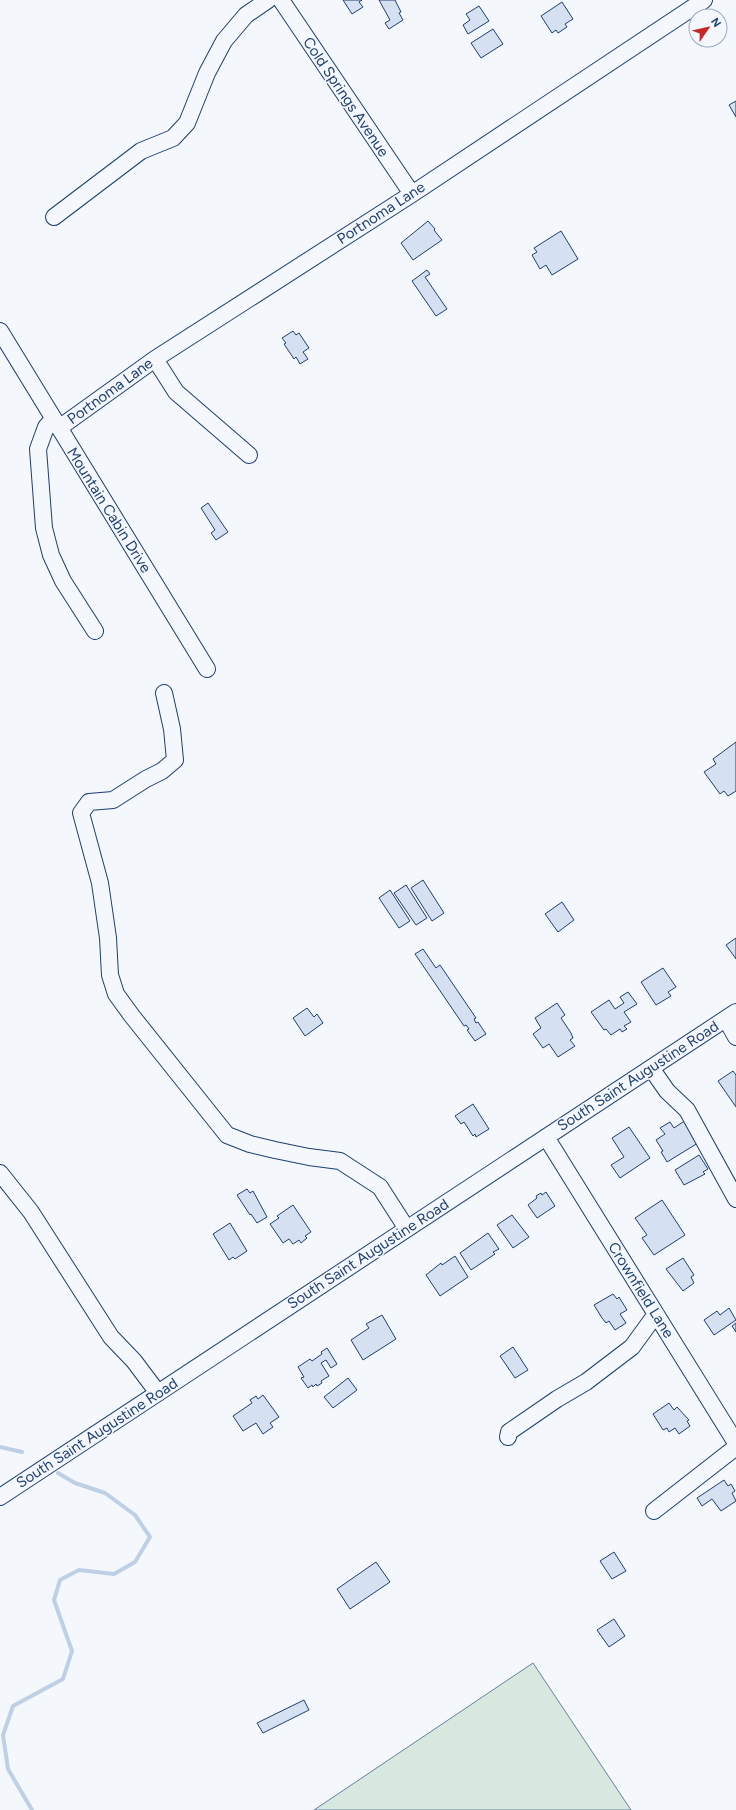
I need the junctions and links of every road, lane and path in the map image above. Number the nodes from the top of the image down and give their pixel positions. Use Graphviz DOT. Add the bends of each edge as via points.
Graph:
graph roads {
  1 [pos="268,0"];
  2 [pos="281,0"];
  3 [pos="704,0"];
  4 [pos="412,194"];
  5 [pos="54,218"];
  6 [pos="0,331"];
  7 [pos="155,359"];
  8 [pos="56,424"];
  9 [pos="248,455"];
  10 [pos="95,631"];
  11 [pos="207,669"];
  12 [pos="164,694"];
  13 [pos="731,1016"];
  14 [pos="736,1037"];
  15 [pos="650,1068"];
  16 [pos="546,1137"];
  17 [pos="0,1173"];
  18 [pos="736,1199"];
  19 [pos="407,1229"];
  20 [pos="656,1314"];
  21 [pos="158,1393"];
  22 [pos="508,1437"];
  23 [pos="736,1443"];
  24 [pos="736,1447"];
  25 [pos="0,1497"];
  26 [pos="654,1511"];
  1 -- 5 [label="street" via="246,14 224,41 206,73 187,123 173,138 141,151"];
  2 -- 4 [label="street, Cold Springs Avenue"];
  3 -- 4 [label="street, Portnoma Lane"];
  4 -- 7 [label="street, Portnoma Lane"];
  6 -- 8 [label="street, Mountain Cabin Drive"];
  7 -- 8 [label="street, Portnoma Lane"];
  7 -- 9 [label="street" via="176,392"];
  8 -- 10 [label="street" via="46,427 38,449 44,528 51,556 63,581"];
  8 -- 11 [label="street, Mountain Cabin Drive"];
  12 -- 19 [label="street" via="172,729 175,760 162,771 113,800 89,802 81,813 100,883 108,938 110,975 116,994 227,1135 275,1150 340,1161 380,1187"];
  13 -- 14 [label="street"];
  13 -- 15 [label="street, South Saint Augustine Road"];
  15 -- 16 [label="street, South Saint Augustine Road"];
  15 -- 18 [label="street" via="667,1091 687,1110"];
  16 -- 19 [label="street, South Saint Augustine Road"];
  16 -- 20 [label="street, Crownfield Lane"];
  17 -- 21 [label="street" via="31,1212 111,1337 134,1361"];
  19 -- 21 [label="street, South Saint Augustine Road"];
  20 -- 22 [label="street" via="632,1347 586,1382 509,1432"];
  20 -- 23 [label="street, Crownfield Lane"];
  21 -- 25 [label="street, South Saint Augustine Road"];
  24 -- 26 [label="street"];
}
